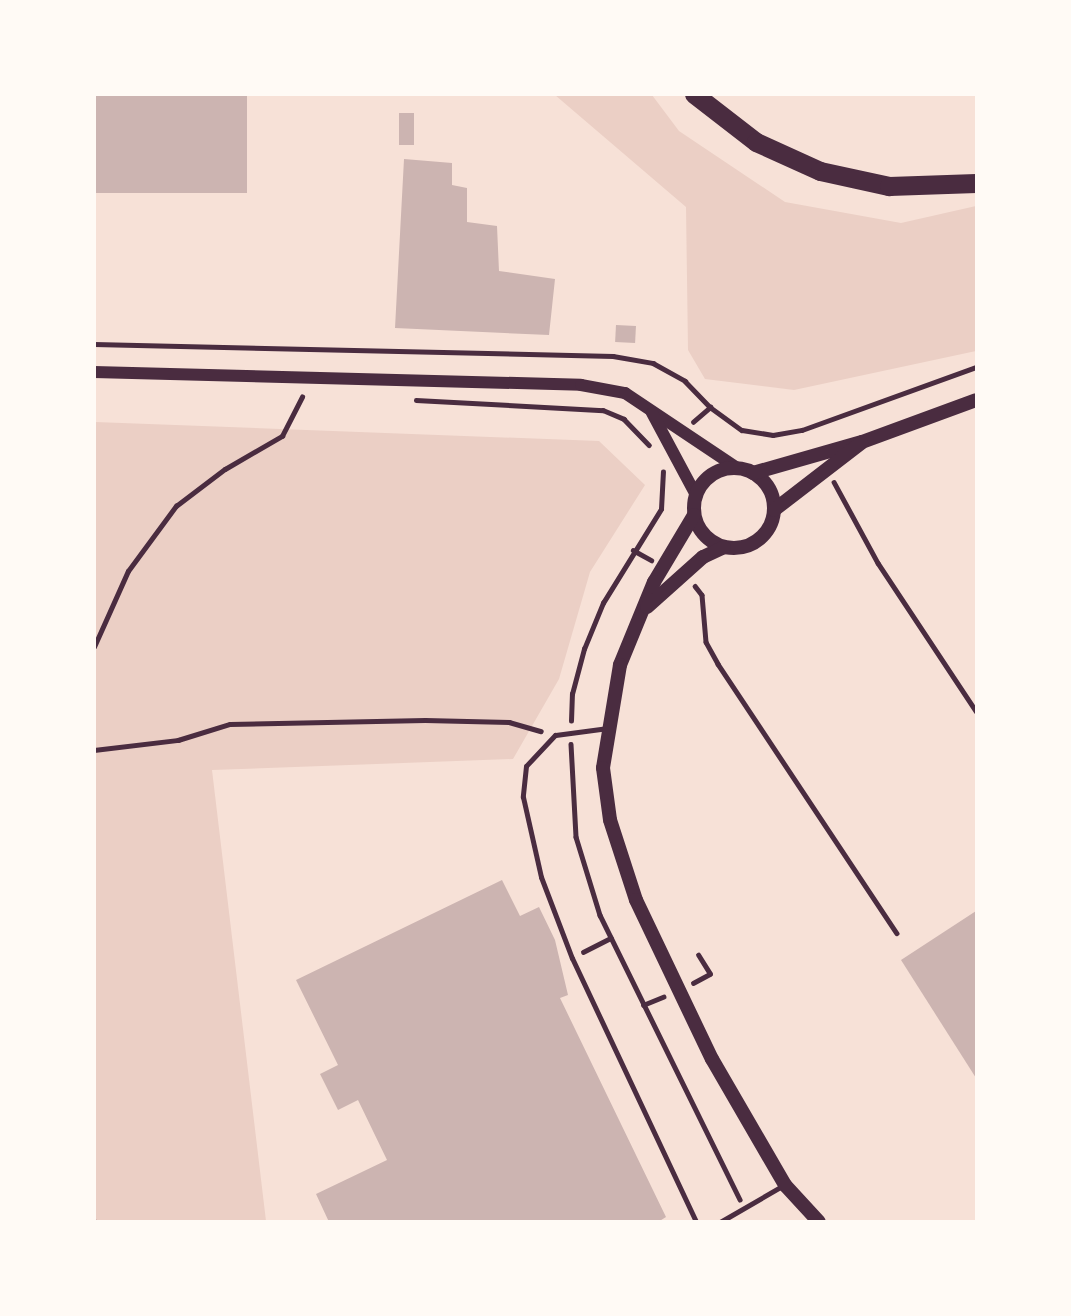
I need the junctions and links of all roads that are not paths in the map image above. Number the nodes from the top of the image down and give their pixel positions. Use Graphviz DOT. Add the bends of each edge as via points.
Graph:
graph roads {
  1 [pos="694,94"];
  2 [pos="976,183"];
  3 [pos="94,372"];
  4 [pos="976,400"];
  5 [pos="652,413"];
  6 [pos="862,442"];
  7 [pos="737,468"];
  8 [pos="753,473"];
  9 [pos="696,495"];
  10 [pos="775,509"];
  11 [pos="694,515"];
  12 [pos="724,547"];
  13 [pos="647,607"];
  14 [pos="608,728"];
  15 [pos="785,1185"];
  16 [pos="796,1201"];
  17 [pos="696,1222"];
  18 [pos="720,1222"];
  19 [pos="803,1222"];
  20 [pos="819,1222"];
  1 -- 2 [label="highway" via="756,142 820,171 889,186"];
  3 -- 5 [label="street" via="581,385 625,393"];
  4 -- 6 [label="main road"];
  5 -- 7 [label="street" via="684,429"];
  5 -- 9 [label="street"];
  6 -- 8 [label="main road"];
  6 -- 10 [label="main road"];
  7 -- 8 [label="main road"];
  7 -- 9 [label="main road" via="709,476"];
  8 -- 10 [label="main road" via="767,485"];
  9 -- 11 [label="main road"];
  10 -- 12 [label="main road" via="772,522 756,542"];
  11 -- 12 [label="main road" via="705,537"];
  11 -- 13 [label="main road" via="662,566"];
  12 -- 13 [label="main road" via="703,557"];
  13 -- 14 [label="main road" via="620,665"];
  14 -- 15 [label="main road" via="603,768 610,820 636,900 712,1059"];
  14 -- 17 [label="lane" via="555,735 526,766 523,797 541,877 572,958"];
  15 -- 16 [label="main road"];
  15 -- 18 [label="lane"];
  16 -- 19 [label="main road"];
  16 -- 20 [label="main road"];
}
